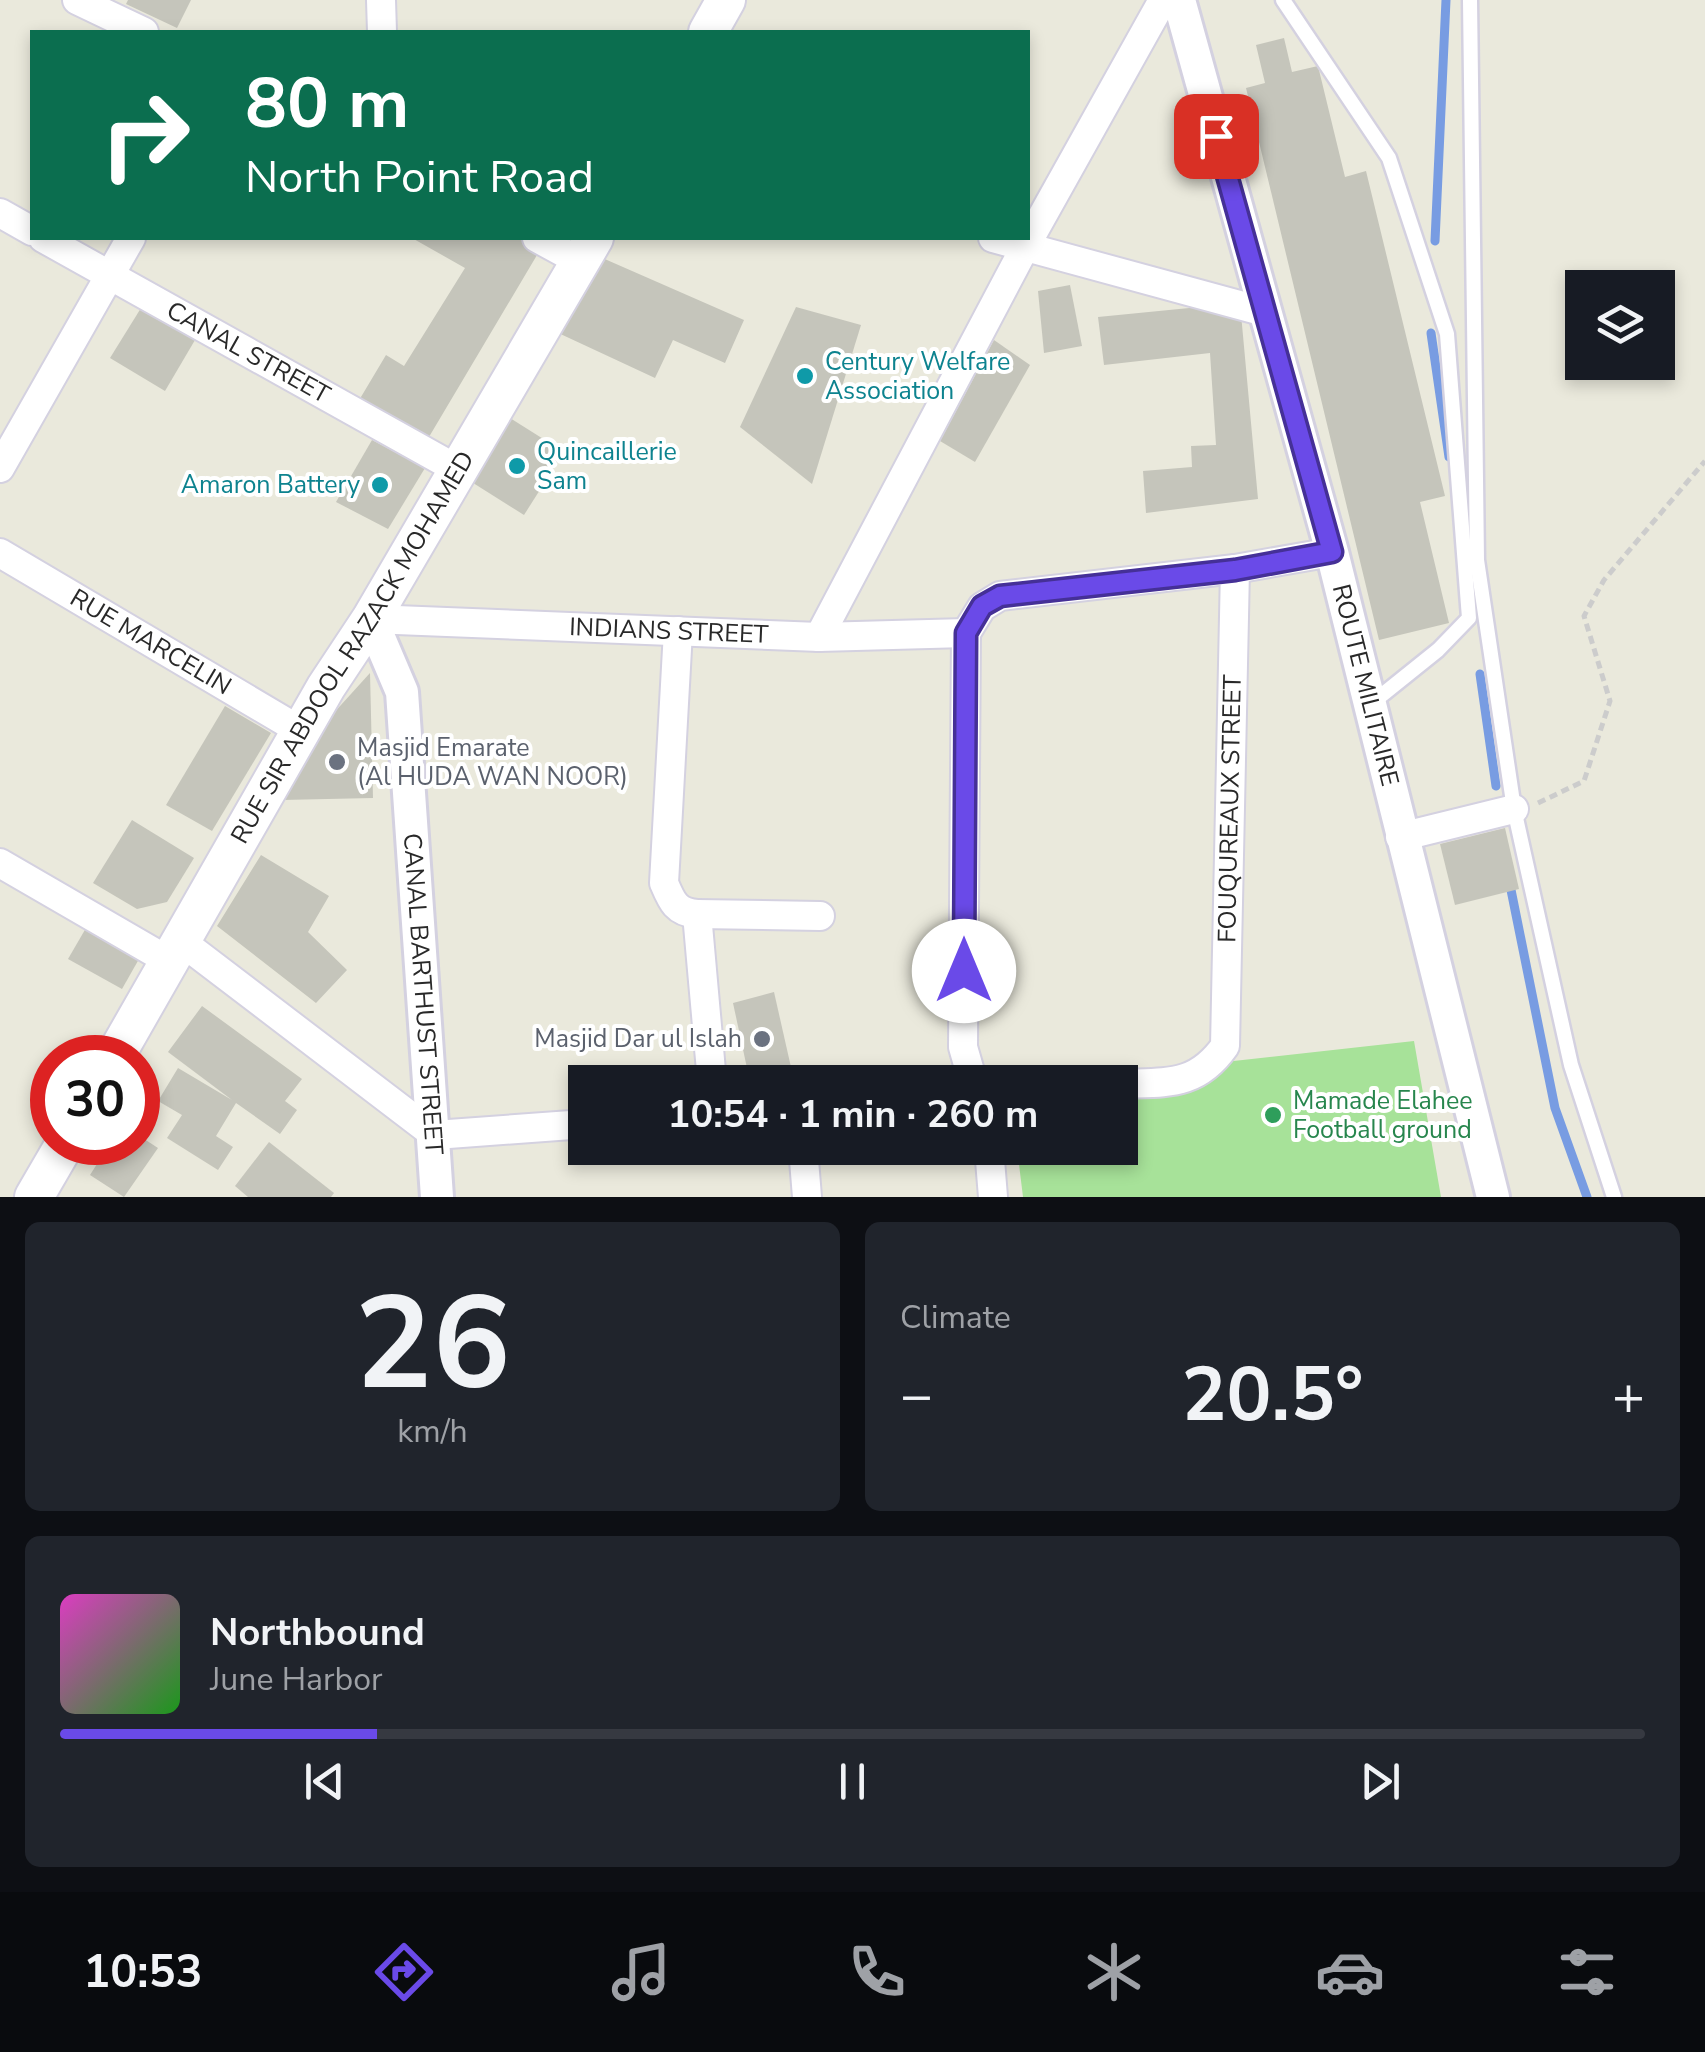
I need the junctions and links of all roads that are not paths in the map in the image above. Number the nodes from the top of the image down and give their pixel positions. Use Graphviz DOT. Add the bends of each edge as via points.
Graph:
graph roads {
  1 [pos="77,0"];
  2 [pos="380,0"];
  3 [pos="726,0"];
  4 [pos="1164,0"];
  5 [pos="1179,0"];
  6 [pos="1283,0"];
  7 [pos="1470,0"];
  8 [pos="140,30"];
  9 [pos="382,30"];
  10 [pos="709,30"];
  11 [pos="0,212"];
  12 [pos="30,230"];
  13 [pos="1030,238"];
  14 [pos="46,240"];
  15 [pos="130,240"];
  16 [pos="545,240"];
  17 [pos="1001,240"];
  18 [pos="1029,240"];
  19 [pos="1025,247"];
  20 [pos="587,250"];
  21 [pos="109,276"];
  22 [pos="1265,312"];
  23 [pos="0,468"];
  24 [pos="456,468"];
  25 [pos="1332,552"];
  26 [pos="0,553"];
  27 [pos="1235,570"];
  28 [pos="371,619"];
  29 [pos="678,631"];
  30 [pos="966,633"];
  31 [pos="819,637"];
  32 [pos="1371,703"];
  33 [pos="301,731"];
  34 [pos="1514,808"];
  35 [pos="1400,837"];
  36 [pos="0,863"];
  37 [pos="698,914"];
  38 [pos="820,916"];
  39 [pos="175,952"];
  40 [pos="127,1035"];
  41 [pos="711,1065"];
  42 [pos="968,1065"];
  43 [pos="1138,1083"];
  44 [pos="568,1125"];
  45 [pos="435,1135"];
  46 [pos="53,1165"];
  47 [pos="804,1165"];
  48 [pos="990,1165"];
  49 [pos="34,1197"];
  50 [pos="437,1197"];
  51 [pos="807,1197"];
  52 [pos="993,1197"];
  53 [pos="1493,1197"];
  54 [pos="1614,1197"];
  1 -- 8 [label="street"];
  2 -- 9 [label="street"];
  3 -- 10 [label="main road"];
  4 -- 13 [label="street"];
  5 -- 22 [label="street, ROUTE MILITAIRE"];
  6 -- 32 [label="lane" via="1389,158 1447,334 1469,618"];
  7 -- 34 [label="lane" via="1477,560"];
  11 -- 12 [label="street"];
  14 -- 21 [label="street, CANAL STREET"];
  15 -- 21 [label="street"];
  16 -- 20 [label="street"];
  17 -- 19 [label="street"];
  18 -- 19 [label="street"];
  19 -- 22 [label="street"];
  19 -- 31 [label="street"];
  20 -- 24 [label="main road, RUE SIR ABDOOL RAZACK MOHAMED"];
  21 -- 23 [label="street"];
  21 -- 24 [label="street, CANAL STREET"];
  22 -- 25 [label="street, ROUTE MILITAIRE"];
  24 -- 28 [label="main road, RUE SIR ABDOOL RAZACK MOHAMED"];
  25 -- 27 [label="street"];
  25 -- 32 [label="street, ROUTE MILITAIRE"];
  26 -- 33 [label="street, RUE MARCELIN"];
  27 -- 30 [label="street" via="1000,596 982,606"];
  27 -- 43 [label="street, FOUQUREAUX STREET" via="1225,1046 1208,1070 1177,1081"];
  28 -- 29 [label="street, INDIANS STREET"];
  28 -- 33 [label="main road, RUE SIR ABDOOL RAZACK MOHAMED"];
  28 -- 45 [label="street, CANAL BARTHUST STREET" via="402,692"];
  29 -- 31 [label="street, INDIANS STREET"];
  29 -- 37 [label="street" via="664,883 672,902"];
  30 -- 31 [label="street, INDIANS STREET"];
  30 -- 42 [label="street" via="963,1046"];
  32 -- 35 [label="street, ROUTE MILITAIRE"];
  33 -- 39 [label="main road, RUE SIR ABDOOL RAZACK MOHAMED"];
  34 -- 35 [label="street"];
  34 -- 54 [label="lane" via="1571,1065"];
  35 -- 53 [label="street, ROUTE MILITAIRE"];
  36 -- 39 [label="street"];
  37 -- 38 [label="street"];
  37 -- 41 [label="street"];
  39 -- 40 [label="main road, RUE SIR ABDOOL RAZACK MOHAMED"];
  39 -- 45 [label="street"];
  44 -- 45 [label="street"];
  45 -- 50 [label="street, CANAL BARTHUST STREET"];
  46 -- 49 [label="main road"];
  47 -- 51 [label="street"];
  48 -- 52 [label="street"];
}
